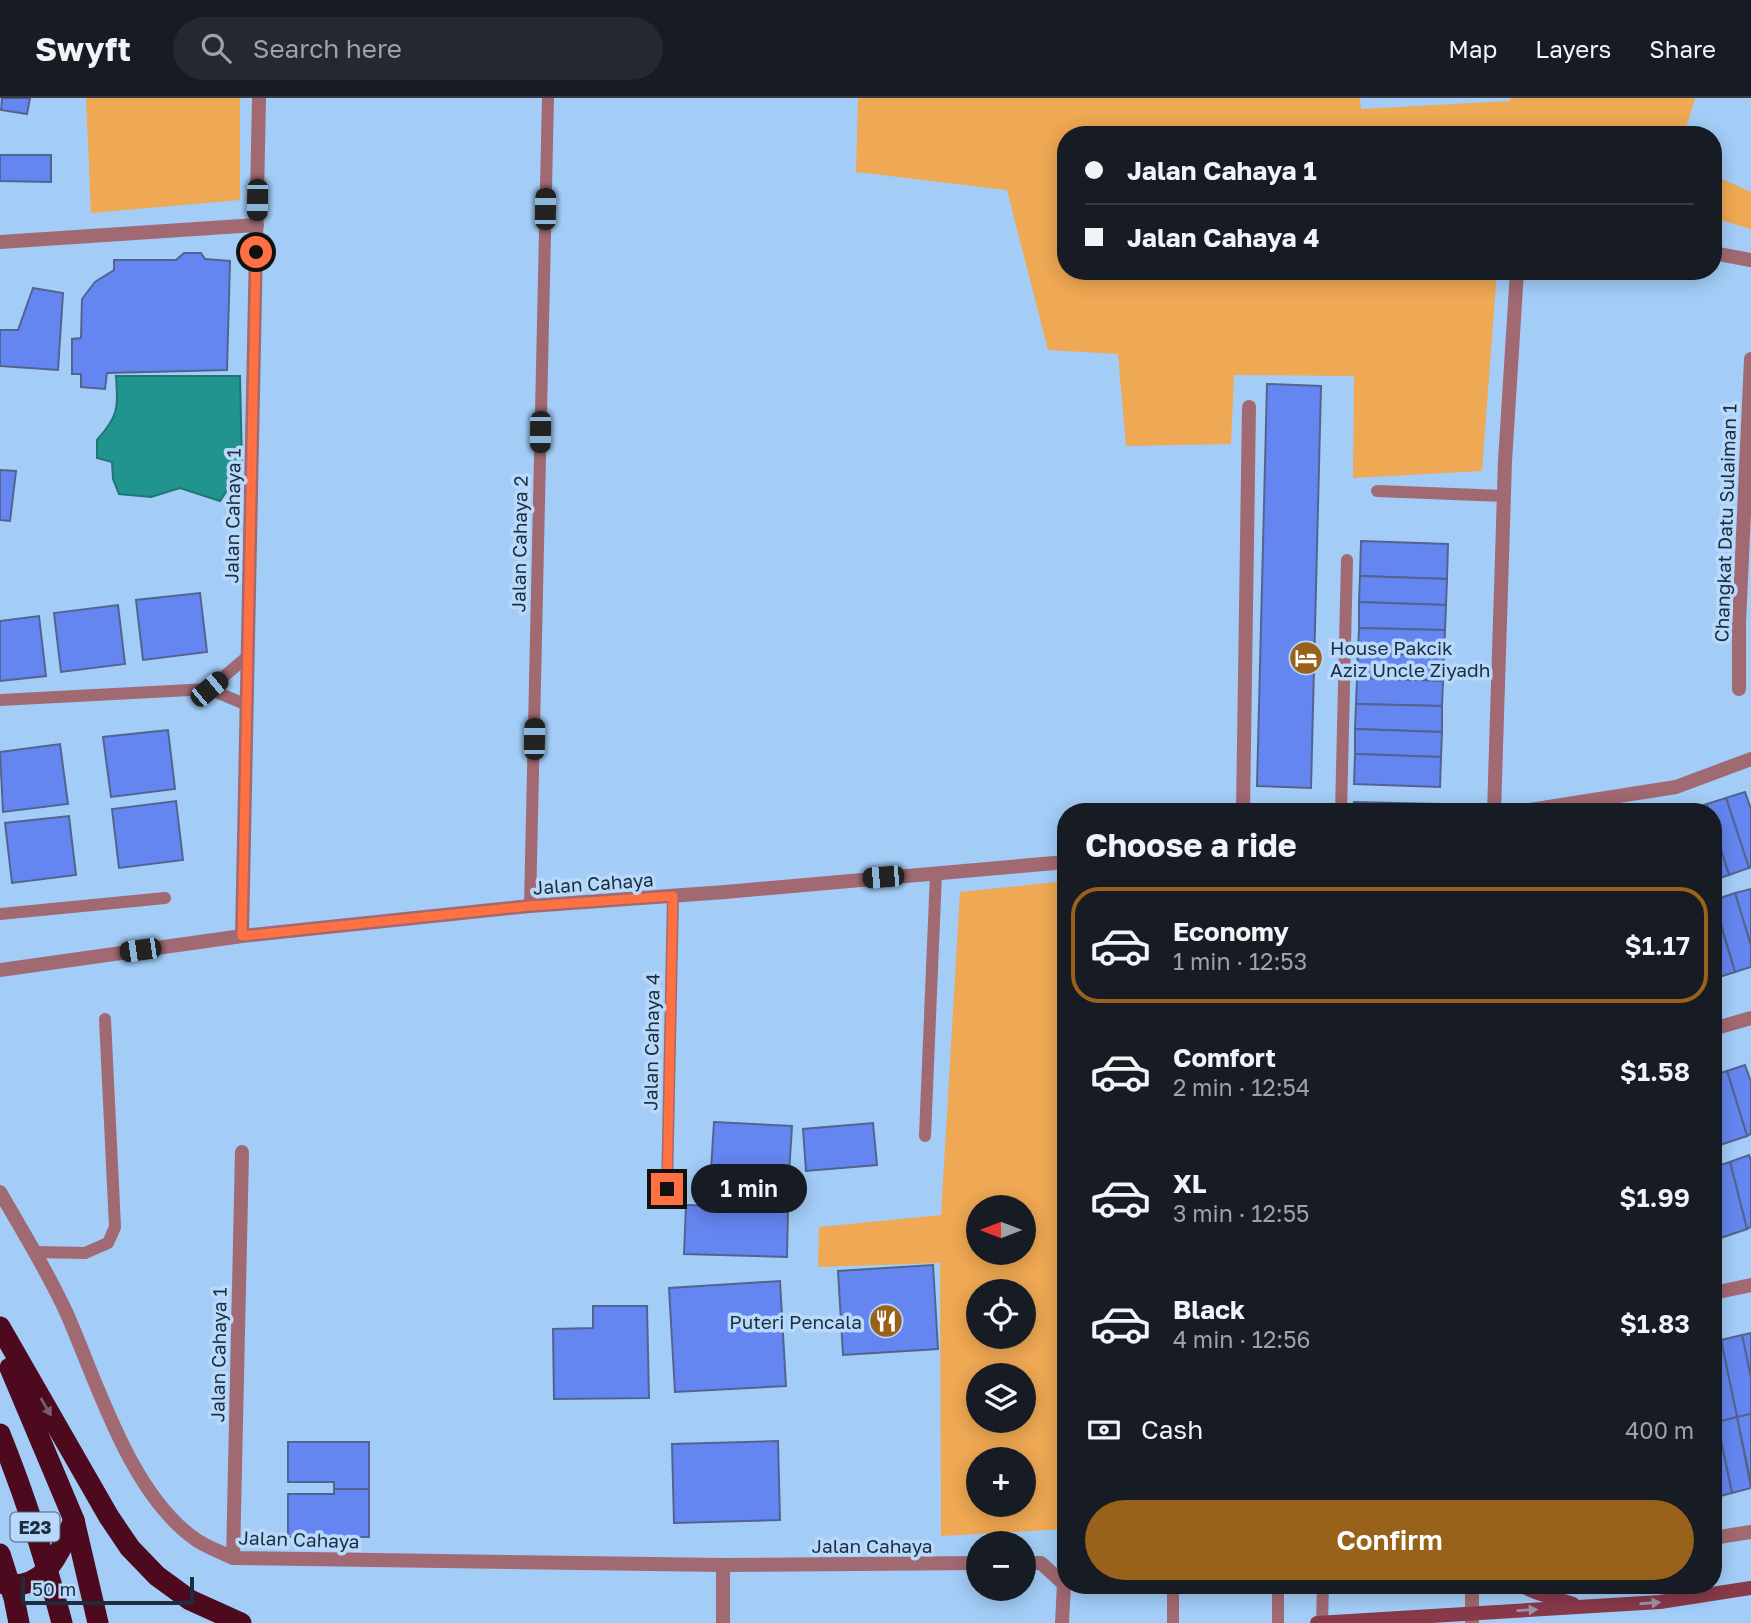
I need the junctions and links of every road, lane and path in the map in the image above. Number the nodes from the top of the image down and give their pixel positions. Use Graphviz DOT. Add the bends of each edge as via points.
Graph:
graph roads {
  1 [pos="259,98"];
  2 [pos="548,98"];
  3 [pos="257,225"];
  4 [pos="0,242"];
  5 [pos="1722,255"];
  6 [pos="1751,260"];
  7 [pos="1516,280"];
  8 [pos="1751,359"];
  9 [pos="1249,407"];
  10 [pos="1377,491"];
  11 [pos="1504,496"];
  12 [pos="1347,560"];
  13 [pos="248,656"];
  14 [pos="209,689"];
  15 [pos="1739,689"];
  16 [pos="0,700"];
  17 [pos="247,705"];
  18 [pos="1751,759"];
  19 [pos="1243,803"];
  20 [pos="1341,803"];
  21 [pos="1494,803"];
  22 [pos="1574,803"];
  23 [pos="1057,863"];
  24 [pos="936,873"];
  25 [pos="673,896"];
  26 [pos="165,898"];
  27 [pos="530,906"];
  28 [pos="0,914"];
  29 [pos="242,936"];
  30 [pos="0,970"];
  31 [pos="1751,1018"];
  32 [pos="105,1019"];
  33 [pos="1722,1026"];
  34 [pos="925,1136"];
  35 [pos="242,1152"];
  36 [pos="667,1189"];
  37 [pos="0,1192"];
  38 [pos="35,1252"];
  39 [pos="1751,1285"];
  40 [pos="1722,1291"];
  41 [pos="0,1327"];
  42 [pos="0,1344"];
  43 [pos="0,1434"];
  44 [pos="74,1520"];
  45 [pos="1751,1532"];
  46 [pos="1722,1537"];
  47 [pos="0,1554"];
  48 [pos="233,1558"];
  49 [pos="966,1563"];
  50 [pos="1036,1563"];
  51 [pos="723,1565"];
  52 [pos="1057,1578"];
  53 [pos="0,1583"];
  54 [pos="1751,1588"];
  55 [pos="1722,1592"];
  56 [pos="1063,1594"];
  57 [pos="1173,1594"];
  58 [pos="1278,1594"];
  59 [pos="1323,1594"];
  60 [pos="1472,1594"];
  61 [pos="1541,1594"];
  62 [pos="1712,1594"];
  63 [pos="1582,1607"];
  64 [pos="1472,1618"];
  65 [pos="1377,1621"];
  66 [pos="19,1623"];
  67 [pos="62,1623"];
  68 [pos="98,1623"];
  69 [pos="241,1623"];
  70 [pos="723,1623"];
  71 [pos="1062,1623"];
  72 [pos="1173,1623"];
  73 [pos="1278,1623"];
  74 [pos="1317,1623"];
  75 [pos="1322,1623"];
  1 -- 3 [label="street, Jalan Cahaya 1"];
  2 -- 27 [label="lane, Jalan Cahaya 2"];
  3 -- 4 [label="street"];
  3 -- 13 [label="street, Jalan Cahaya 1"];
  5 -- 6 [label="street"];
  7 -- 11 [label="street"];
  8 -- 15 [label="street, Changkat Datu Sulaiman 1"];
  9 -- 19 [label="street"];
  10 -- 11 [label="lane"];
  11 -- 21 [label="street"];
  12 -- 20 [label="lane"];
  13 -- 14 [label="lane"];
  13 -- 17 [label="street, Jalan Cahaya 1"];
  14 -- 16 [label="lane"];
  14 -- 17 [label="lane"];
  17 -- 29 [label="street, Jalan Cahaya 1"];
  18 -- 22 [label="street" via="1676,787"];
  23 -- 24 [label="street, Jalan Cahaya"];
  24 -- 25 [label="street, Jalan Cahaya"];
  24 -- 34 [label="lane"];
  25 -- 27 [label="street, Jalan Cahaya"];
  25 -- 36 [label="lane, Jalan Cahaya 4"];
  26 -- 28 [label="lane"];
  27 -- 29 [label="street, Jalan Cahaya"];
  29 -- 30 [label="street, Jalan Cahaya"];
  31 -- 33 [label="street"];
  32 -- 38 [label="lane" via="115,1227 108,1243 85,1253"];
  35 -- 48 [label="street, Jalan Cahaya 1"];
  37 -- 38 [label="street, Jalan Cahaya"];
  38 -- 48 [label="street, Jalan Cahaya" via="143,1484 196,1540"];
  39 -- 40 [label="street"];
  41 -- 69 [label="highway, one-way" via="130,1548 190,1600"];
  42 -- 44 [label="highway"];
  43 -- 67 [label="highway, E23" via="47,1563"];
  44 -- 53 [label="highway" via="47,1572 27,1583"];
  44 -- 68 [label="highway"];
  45 -- 46 [label="street"];
  47 -- 66 [label="highway, E23"];
  48 -- 51 [label="street, Jalan Cahaya"];
  49 -- 51 [label="street, Jalan Cahaya"];
  50 -- 52 [label="street"];
  51 -- 70 [label="street"];
  55 -- 54 [label="main road, one-way"];
  56 -- 71 [label="street"];
  57 -- 72 [label="lane"];
  58 -- 73 [label="lane"];
  59 -- 75 [label="lane"];
  60 -- 64 [label="street"];
  61 -- 63 [label="main road"];
  63 -- 62 [label="main road, one-way"];
  64 -- 63 [label="main road, one-way"];
  64 -- 65 [label="main road"];
  65 -- 75 [label="main road"];
  74 -- 75 [label="main road"];
}
